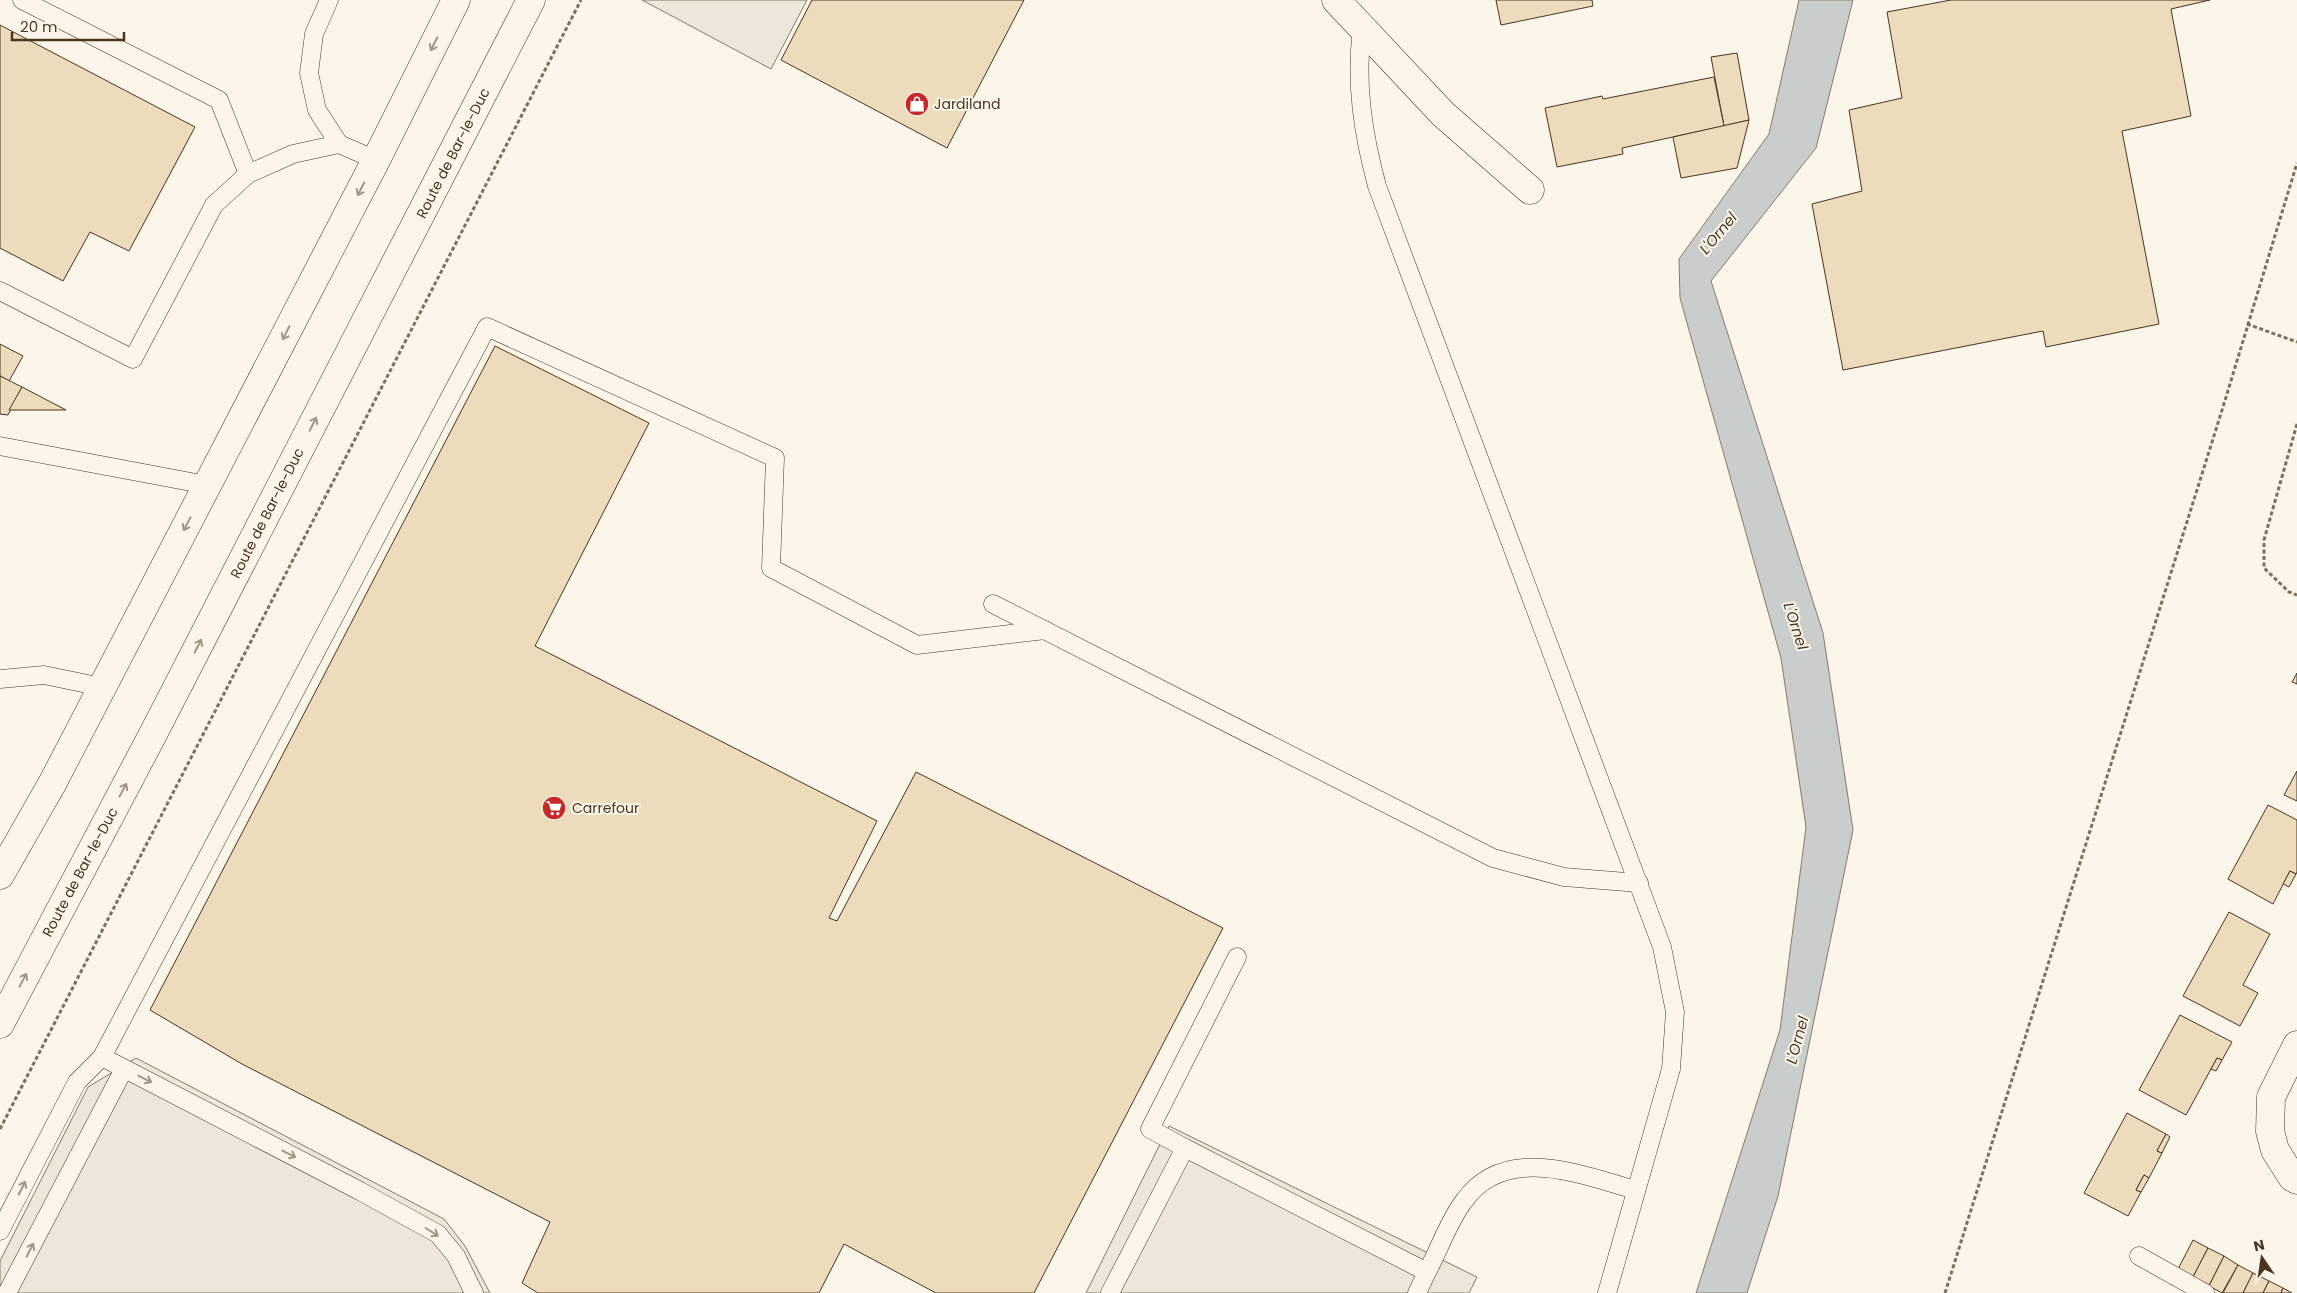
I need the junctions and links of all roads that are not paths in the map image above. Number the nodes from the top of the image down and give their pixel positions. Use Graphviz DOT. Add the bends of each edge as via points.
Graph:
graph roads {
  1 [pos="22,0"];
  2 [pos="329,0"];
  3 [pos="456,0"];
  4 [pos="531,0"];
  5 [pos="1336,0"];
  6 [pos="1362,29"];
  7 [pos="339,144"];
  8 [pos="376,160"];
  9 [pos="248,174"];
  10 [pos="1530,190"];
  11 [pos="0,291"];
  12 [pos="0,446"];
  13 [pos="207,485"];
  14 [pos="993,604"];
  15 [pos="1045,630"];
  16 [pos="0,679"];
  17 [pos="102,687"];
  18 [pos="0,876"];
  19 [pos="1638,883"];
  20 [pos="1237,957"];
  21 [pos="0,1024"];
  22 [pos="2297,1044"];
  23 [pos="102,1057"];
  24 [pos="124,1069"];
  25 [pos="1185,1148"];
  26 [pos="2297,1180"];
  27 [pos="1636,1190"];
  28 [pos="0,1231"];
  29 [pos="2139,1256"];
  30 [pos="1427,1272"];
  31 [pos="7,1293"];
  32 [pos="474,1293"];
  33 [pos="1110,1293"];
  34 [pos="1417,1293"];
  35 [pos="1607,1293"];
  36 [pos="2204,1293"];
  1 -- 9 [label="lane" via="219,100"];
  2 -- 7 [label="lane" via="314,34 309,73 317,110"];
  3 -- 8 [label="main road, one-way"];
  21 -- 4 [label="main road, Route de Bar-le-Duc, one-way"];
  5 -- 6 [label="main road"];
  6 -- 10 [label="main road" via="1443,114"];
  6 -- 19 [label="lane" via="1360,99 1377,186"];
  7 -- 8 [label="lane"];
  7 -- 9 [label="lane" via="293,154"];
  8 -- 13 [label="main road, one-way"];
  9 -- 11 [label="lane" via="214,205 133,359"];
  12 -- 13 [label="lane"];
  13 -- 17 [label="main road, one-way"];
  14 -- 15 [label="lane"];
  15 -- 19 [label="lane" via="1493,858 1564,877"];
  15 -- 23 [label="lane" via="917,645 772,568 775,458 487,327"];
  16 -- 17 [label="lane" via="44,675"];
  17 -- 18 [label="main road"];
  19 -- 27 [label="lane" via="1662,947 1675,1012 1671,1069"];
  20 -- 25 [label="lane" via="1150,1129"];
  22 -- 26 [label="main road" via="2271,1097 2270,1131 2275,1150 2292,1178"];
  23 -- 24 [label="lane"];
  28 -- 23 [label="lane, one-way" via="78,1082"];
  31 -- 24 [label="lane, one-way"];
  24 -- 32 [label="lane, one-way" via="438,1234 456,1256"];
  25 -- 30 [label="lane"];
  25 -- 33 [label="lane"];
  27 -- 30 [label="lane" via="1564,1170 1522,1166 1489,1176 1464,1200"];
  27 -- 35 [label="lane"];
  29 -- 36 [label="lane"];
  30 -- 34 [label="lane"];
}
